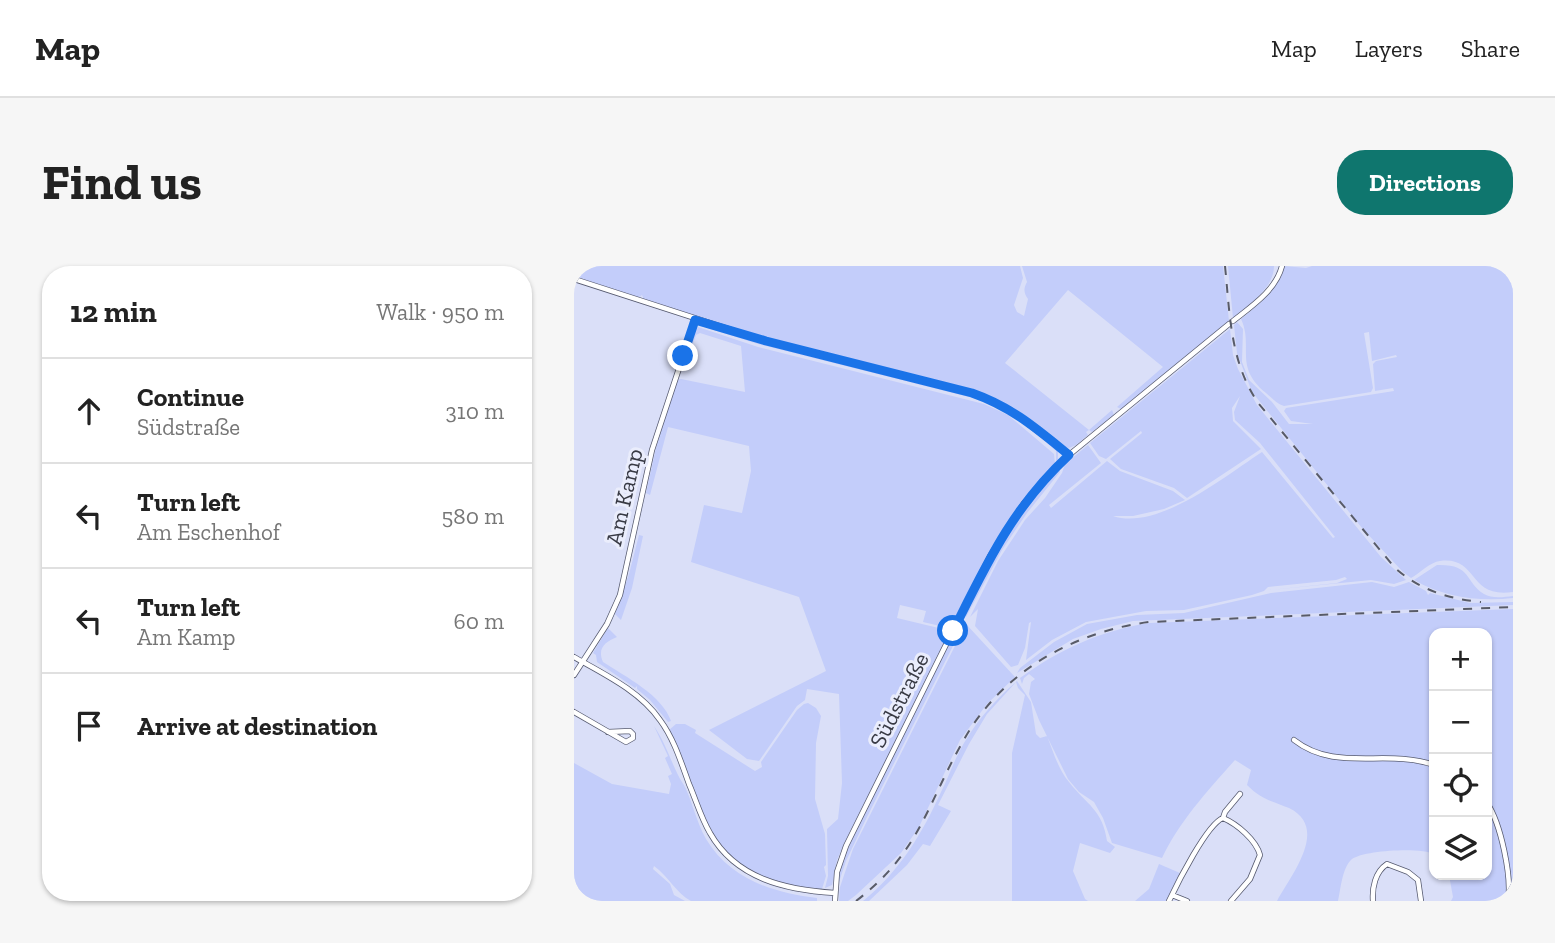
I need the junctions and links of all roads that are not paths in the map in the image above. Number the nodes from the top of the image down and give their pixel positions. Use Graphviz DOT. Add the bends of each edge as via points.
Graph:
graph roads {
  1 [pos="1281,268"];
  2 [pos="574,279"];
  3 [pos="695,320"];
  4 [pos="1069,455"];
  5 [pos="574,657"];
  6 [pos="582,662"];
  7 [pos="574,675"];
  8 [pos="574,712"];
  9 [pos="608,732"];
  10 [pos="1294,740"];
  11 [pos="1429,763"];
  12 [pos="1240,794"];
  13 [pos="1492,811"];
  14 [pos="1223,818"];
  15 [pos="835,894"];
  16 [pos="1170,898"];
  17 [pos="835,901"];
  18 [pos="1187,901"];
  19 [pos="1231,901"];
  20 [pos="1373,901"];
  21 [pos="1421,901"];
  22 [pos="1508,901"];
  1 -- 4 [label="street, Südstraße" via="1268,290 1231,323"];
  2 -- 3 [label="street"];
  3 -- 4 [label="street" via="983,397 1016,413"];
  3 -- 6 [label="street, Am Kamp" via="652,450 620,595 610,620"];
  4 -- 15 [label="street, Südstraße" via="1024,503 990,556 846,846"];
  5 -- 6 [label="street"];
  6 -- 7 [label="street, Am Kamp"];
  6 -- 15 [label="street" via="654,712 673,744 708,832 732,860 766,881"];
  8 -- 9 [label="street"];
  9 -- 9 [label="street" via="626,743 633,738 630,731"];
  10 -- 11 [label="street" via="1307,751 1330,757 1395,756"];
  12 -- 14 [label="street"];
  13 -- 22 [label="street" via="1508,867"];
  14 -- 16 [label="street" via="1203,840"];
  14 -- 19 [label="street" via="1249,838 1260,855 1250,879"];
  15 -- 17 [label="street, Südstraße"];
  16 -- 18 [label="street"];
  20 -- 21 [label="street" via="1374,884 1387,864 1418,879"];
}
